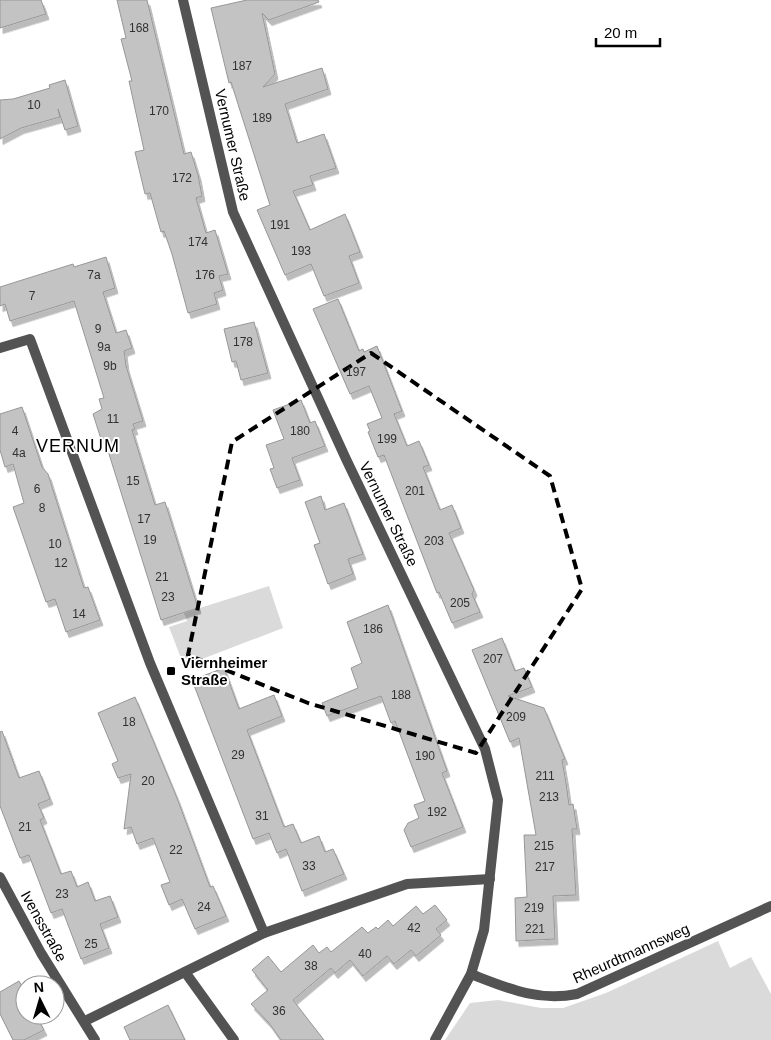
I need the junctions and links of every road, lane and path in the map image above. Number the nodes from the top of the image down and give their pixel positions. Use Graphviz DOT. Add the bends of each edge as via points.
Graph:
graph roads {
  1 [pos="183,0"];
  2 [pos="0,348"];
  3 [pos="0,877"];
  4 [pos="490,879"];
  5 [pos="771,906"];
  6 [pos="264,933"];
  7 [pos="185,972"];
  8 [pos="471,974"];
  9 [pos="85,1021"];
  10 [pos="95,1040"];
  11 [pos="234,1040"];
  12 [pos="435,1040"];
  1 -- 4 [label="street, Vernumer Straße" via="233,212 485,749 498,800"];
  2 -- 6 [label="street" via="30,339 150,663"];
  3 -- 9 [label="street, Ivensstraße" via="41,953"];
  4 -- 6 [label="street" via="407,884"];
  4 -- 8 [label="street, Vernumer Straße" via="484,930"];
  5 -- 8 [label="street, Rheurdtmannsweg" via="577,994 559,998 539,997"];
  6 -- 7 [label="street"];
  7 -- 9 [label="street"];
  7 -- 11 [label="street"];
  8 -- 12 [label="street, Vernumer Straße"];
  9 -- 10 [label="street, Ivensstraße"];
}
